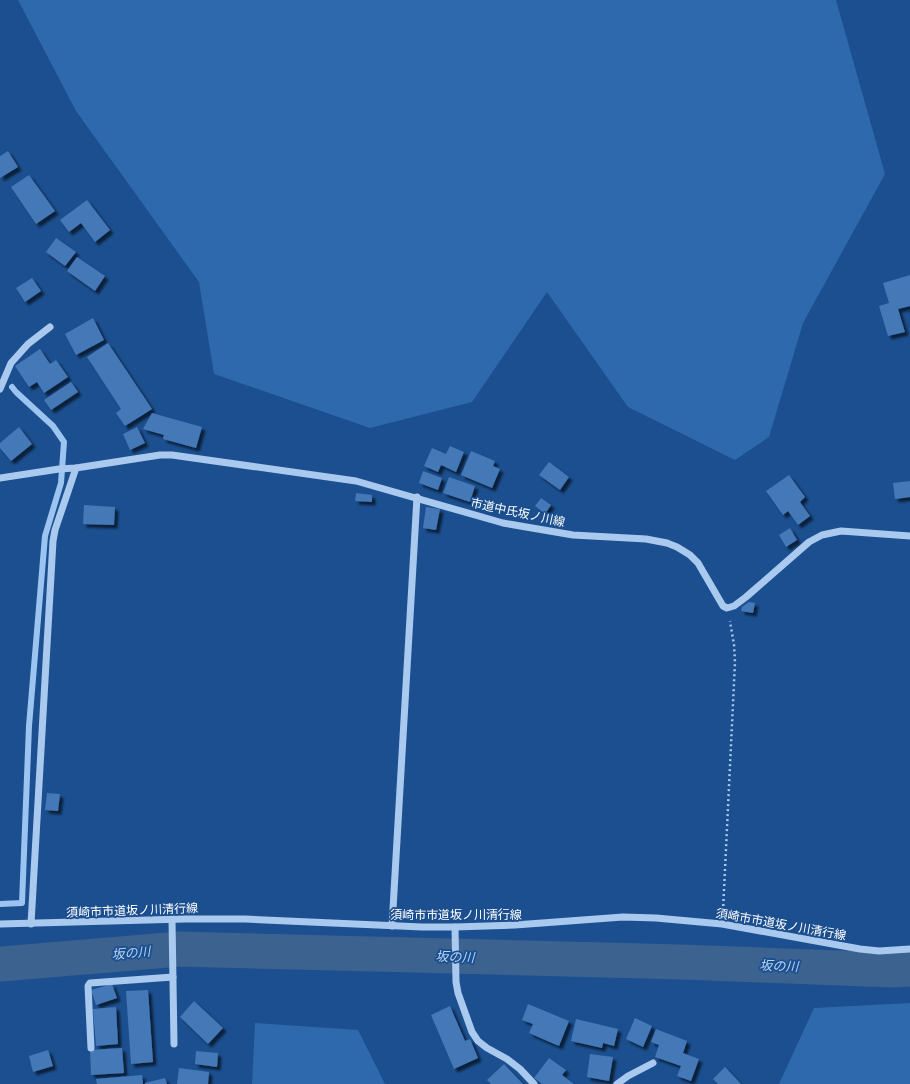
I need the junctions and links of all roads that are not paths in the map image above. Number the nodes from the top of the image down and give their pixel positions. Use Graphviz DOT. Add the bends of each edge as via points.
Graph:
graph roads {
  1 [pos="50,326"];
  2 [pos="0,390"];
  3 [pos="72,468"];
  4 [pos="0,478"];
  5 [pos="417,498"];
  6 [pos="910,536"];
  7 [pos="172,919"];
  8 [pos="0,924"];
  9 [pos="31,924"];
  10 [pos="392,926"];
  11 [pos="455,927"];
  12 [pos="910,949"];
  13 [pos="172,974"];
  14 [pos="174,1044"];
  15 [pos="91,1048"];
  16 [pos="653,1063"];
  17 [pos="534,1084"];
  18 [pos="617,1084"];
  1 -- 2 [label="street" via="28,344 11,363"];
  3 -- 4 [label="street, 市道中氏坂ノ川線"];
  3 -- 5 [label="street, 市道中氏坂ノ川線" via="172,455 356,481"];
  3 -- 9 [label="street" via="53,541"];
  5 -- 6 [label="street, 市道中氏坂ノ川線" via="503,523 573,536 646,539 677,547 698,563 719,600 728,608 746,598 809,542 822,535 841,530"];
  5 -- 10 [label="street"];
  7 -- 9 [label="street, 須崎市市道坂ノ川清行線"];
  7 -- 10 [label="street, 須崎市市道坂ノ川清行線" via="287,920"];
  7 -- 13 [label="street"];
  8 -- 9 [label="street, 須崎市市道坂ノ川清行線"];
  10 -- 11 [label="street, 須崎市市道坂ノ川清行線"];
  11 -- 12 [label="street, 須崎市市道坂ノ川清行線" via="623,917 678,919 722,924 860,949"];
  11 -- 17 [label="street" via="456,982 468,1025 478,1041 507,1059"];
  13 -- 14 [label="street"];
  13 -- 15 [label="street" via="90,983 88,986"];
  16 -- 18 [label="street"];
}
